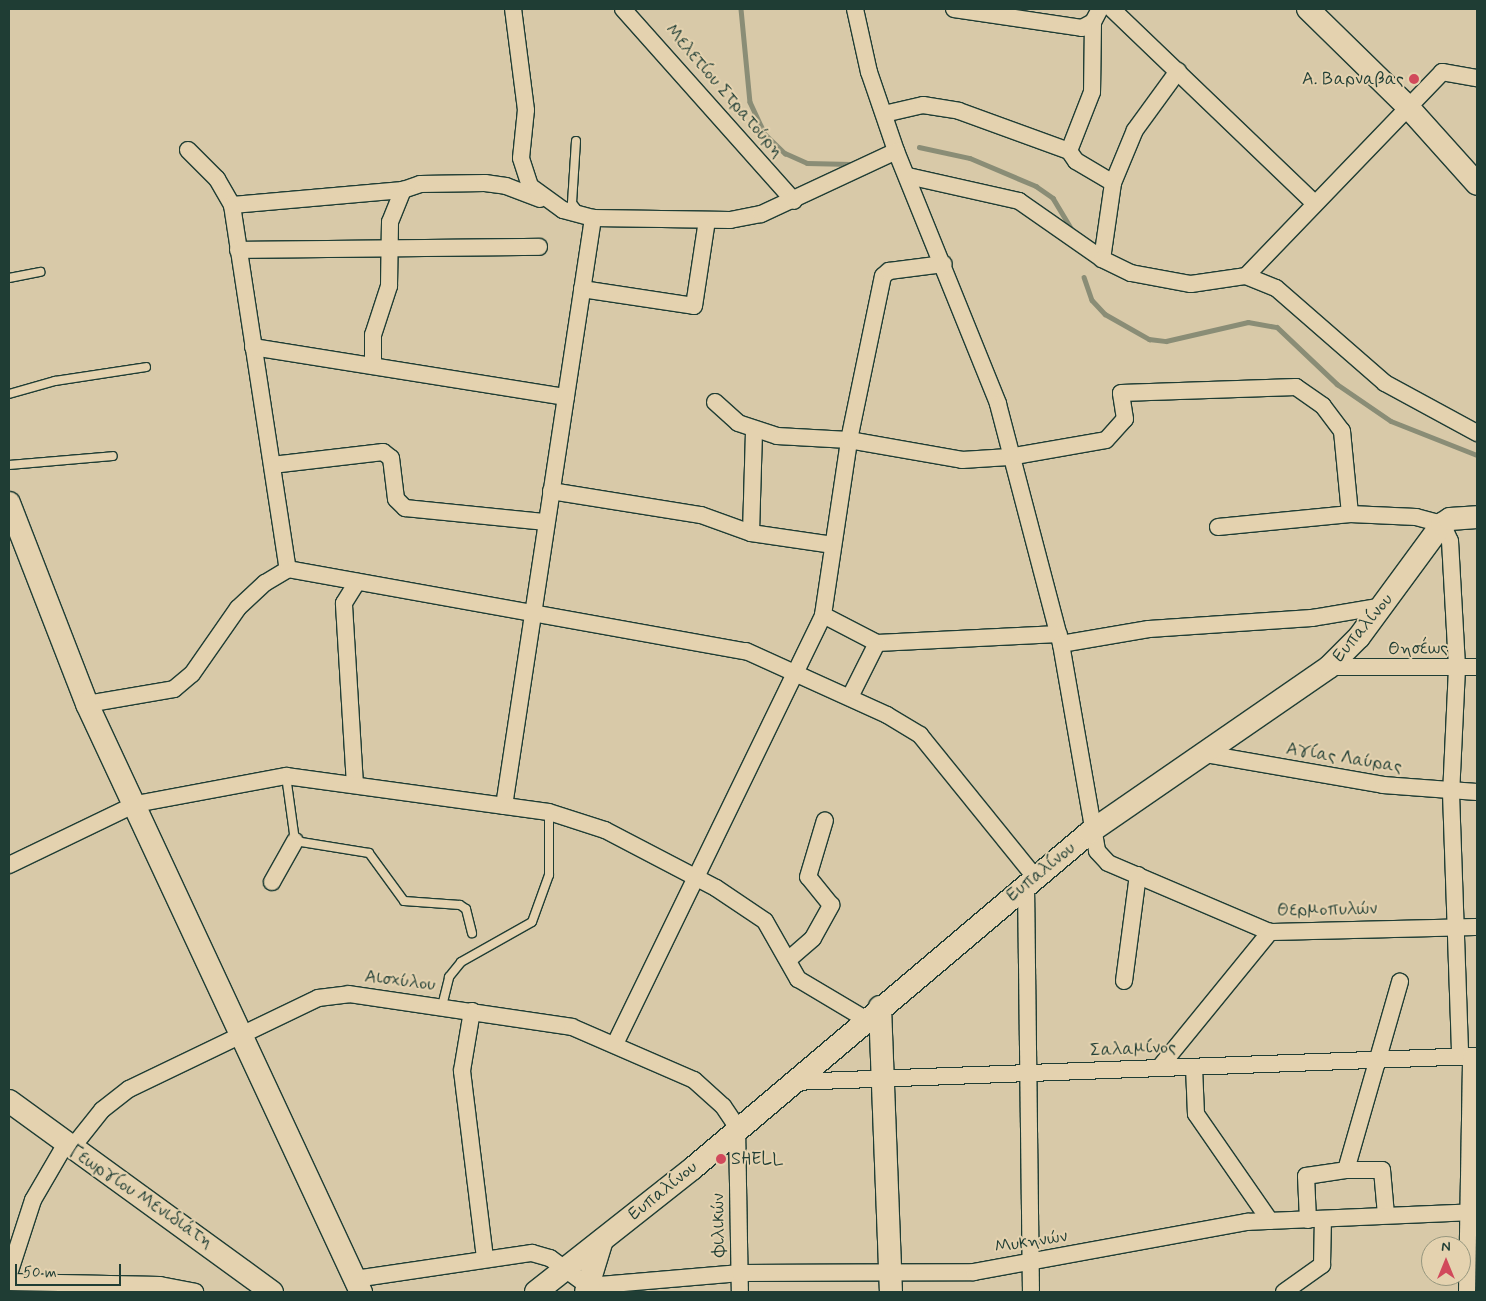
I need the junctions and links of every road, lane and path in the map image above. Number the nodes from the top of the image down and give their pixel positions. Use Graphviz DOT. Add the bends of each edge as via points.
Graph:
graph roads {
  1 [pos="513,9"];
  2 [pos="623,9"];
  3 [pos="855,9"];
  4 [pos="954,9"];
  5 [pos="1112,9"];
  6 [pos="1308,9"];
  7 [pos="1096,16"];
  8 [pos="1178,71"];
  9 [pos="1477,78"];
  10 [pos="1408,107"];
  11 [pos="884,114"];
  12 [pos="576,141"];
  13 [pos="188,150"];
  14 [pos="896,151"];
  15 [pos="1069,151"];
  16 [pos="908,176"];
  17 [pos="1113,183"];
  18 [pos="1477,184"];
  19 [pos="403,190"];
  20 [pos="794,201"];
  21 [pos="1313,202"];
  22 [pos="552,204"];
  23 [pos="232,205"];
  24 [pos="586,215"];
  25 [pos="707,220"];
  26 [pos="388,247"];
  27 [pos="539,247"];
  28 [pos="238,250"];
  29 [pos="1102,259"];
  30 [pos="944,264"];
  31 [pos="40,272"];
  32 [pos="1246,276"];
  33 [pos="9,278"];
  34 [pos="582,289"];
  35 [pos="253,347"];
  36 [pos="373,366"];
  37 [pos="146,367"];
  38 [pos="9,394"];
  39 [pos="566,397"];
  40 [pos="715,402"];
  41 [pos="754,429"];
  42 [pos="1477,433"];
  43 [pos="849,440"];
  44 [pos="113,456"];
  45 [pos="1009,457"];
  46 [pos="9,465"];
  47 [pos="272,465"];
  48 [pos="551,491"];
  49 [pos="9,503"];
  50 [pos="1350,514"];
  51 [pos="1477,517"];
  52 [pos="546,522"];
  53 [pos="1442,524"];
  54 [pos="1218,527"];
  55 [pos="752,533"];
  56 [pos="833,545"];
  57 [pos="288,569"];
  58 [pos="357,582"];
  59 [pos="1384,606"];
  60 [pos="531,613"];
  61 [pos="823,615"];
  62 [pos="1060,639"];
  63 [pos="877,643"];
  64 [pos="1330,667"];
  65 [pos="1477,667"];
  66 [pos="1457,668"];
  67 [pos="792,675"];
  68 [pos="850,698"];
  69 [pos="88,704"];
  70 [pos="1206,754"];
  71 [pos="286,776"];
  72 [pos="355,785"];
  73 [pos="1477,792"];
  74 [pos="1451,793"];
  75 [pos="136,804"];
  76 [pos="504,806"];
  77 [pos="549,812"];
  78 [pos="825,820"];
  79 [pos="1090,832"];
  80 [pos="295,841"];
  81 [pos="9,864"];
  82 [pos="1138,875"];
  83 [pos="696,877"];
  84 [pos="1030,881"];
  85 [pos="272,882"];
  86 [pos="1477,927"];
  87 [pos="1453,928"];
  88 [pos="1270,932"];
  89 [pos="472,933"];
  90 [pos="788,960"];
  91 [pos="1124,982"];
  92 [pos="1400,982"];
  93 [pos="442,1006"];
  94 [pos="472,1011"];
  95 [pos="872,1013"];
  96 [pos="244,1032"];
  97 [pos="615,1044"];
  98 [pos="1469,1057"];
  99 [pos="1377,1060"];
  100 [pos="1194,1067"];
  101 [pos="1159,1068"];
  102 [pos="1028,1074"];
  103 [pos="884,1079"];
  104 [pos="790,1082"];
  105 [pos="9,1101"];
  106 [pos="737,1127"];
  107 [pos="68,1147"];
  108 [pos="1346,1170"];
  109 [pos="1474,1212"];
  110 [pos="1386,1215"];
  111 [pos="1315,1219"];
  112 [pos="1270,1221"];
  113 [pos="602,1240"];
  114 [pos="485,1259"];
  115 [pos="1032,1264"];
  116 [pos="565,1268"];
  117 [pos="740,1273"];
  118 [pos="9,1274"];
  119 [pos="9,1282"];
  120 [pos="890,1282"];
  121 [pos="358,1285"];
  122 [pos="587,1289"];
  123 [pos="195,1292"];
  124 [pos="272,1292"];
  125 [pos="536,1292"];
  126 [pos="740,1292"];
  127 [pos="1031,1292"];
  128 [pos="1284,1292"];
  129 [pos="1467,1292"];
  1 -- 22 [label="street" via="526,110 521,158 530,186"];
  2 -- 20 [label="street, Μελετίου Στρατούρη"];
  3 -- 11 [label="street, Θερμοπυλών" via="869,72"];
  4 -- 7 [label="street" via="1066,27"];
  5 -- 8 [label="street"];
  6 -- 10 [label="street"];
  7 -- 15 [label="street" via="1092,92"];
  8 -- 17 [label="street" via="1135,130"];
  8 -- 21 [label="street"];
  9 -- 10 [label="street" via="1442,72"];
  10 -- 18 [label="street"];
  10 -- 21 [label="street"];
  11 -- 14 [label="street, Θερμοπυλών"];
  11 -- 15 [label="street" via="923,105 959,111"];
  12 -- 24 [label="lane" via="572,203"];
  13 -- 23 [label="street" via="217,179"];
  14 -- 16 [label="street, Θερμοπυλών"];
  14 -- 20 [label="street"];
  15 -- 17 [label="street" via="1081,165"];
  16 -- 29 [label="street" via="1019,201"];
  16 -- 30 [label="street, Θερμοπυλών"];
  17 -- 29 [label="street"];
  19 -- 22 [label="street" via="420,184 485,183 506,186"];
  19 -- 23 [label="street"];
  19 -- 26 [label="street" via="390,222"];
  20 -- 25 [label="street" via="761,214"];
  21 -- 32 [label="street"];
  22 -- 24 [label="street"];
  23 -- 28 [label="street"];
  24 -- 25 [label="street"];
  24 -- 34 [label="street"];
  25 -- 34 [label="street" via="694,306"];
  26 -- 27 [label="street"];
  26 -- 28 [label="street"];
  26 -- 36 [label="street" via="389,286 373,335"];
  28 -- 35 [label="street"];
  29 -- 32 [label="street" via="1130,273 1191,284"];
  30 -- 43 [label="street" via="889,271 883,276"];
  30 -- 45 [label="street, Θερμοπυλών" via="991,381"];
  31 -- 33 [label="lane"];
  32 -- 42 [label="street" via="1288,295 1385,383"];
  34 -- 39 [label="street"];
  35 -- 36 [label="street"];
  35 -- 47 [label="street"];
  36 -- 39 [label="street"];
  37 -- 38 [label="lane" via="55,381"];
  39 -- 48 [label="street"];
  40 -- 41 [label="street" via="738,423"];
  41 -- 43 [label="street" via="777,436"];
  41 -- 55 [label="street"];
  43 -- 45 [label="street" via="962,460"];
  43 -- 56 [label="street"];
  44 -- 46 [label="lane"];
  45 -- 50 [label="street" via="1106,440 1125,419 1121,393 1296,387 1324,406 1342,431"];
  45 -- 62 [label="street, Θερμοπυλών"];
  47 -- 52 [label="street" via="383,452 391,458 396,499 405,508"];
  47 -- 57 [label="street"];
  48 -- 52 [label="street"];
  48 -- 55 [label="street" via="717,518"];
  49 -- 69 [label="street"];
  50 -- 53 [label="street" via="1416,517"];
  50 -- 54 [label="street"];
  51 -- 53 [label="street" via="1450,519"];
  52 -- 60 [label="street"];
  53 -- 59 [label="street, Ευπαλίνου"];
  53 -- 66 [label="street" via="1450,541"];
  55 -- 56 [label="street"];
  56 -- 61 [label="street"];
  57 -- 58 [label="street"];
  57 -- 69 [label="street" via="265,583 238,608 192,674 174,689"];
  58 -- 60 [label="street"];
  58 -- 72 [label="street" via="344,604"];
  59 -- 62 [label="street" via="1312,618 1149,628"];
  59 -- 64 [label="street, Ευπαλίνου"];
  60 -- 67 [label="street" via="746,651"];
  60 -- 76 [label="street"];
  61 -- 63 [label="street"];
  61 -- 67 [label="street"];
  62 -- 63 [label="street"];
  62 -- 79 [label="street, Θερμοπυλών"];
  63 -- 68 [label="street"];
  64 -- 66 [label="street, Θησέως"];
  64 -- 70 [label="street, Ευπαλίνου"];
  65 -- 66 [label="street, Θησέως"];
  66 -- 74 [label="street"];
  67 -- 68 [label="street"];
  67 -- 83 [label="street"];
  68 -- 84 [label="street" via="920,735"];
  69 -- 75 [label="street"];
  70 -- 74 [label="street, Αγίας Λαύρας"];
  70 -- 79 [label="street, Ευπαλίνου"];
  71 -- 72 [label="street"];
  71 -- 75 [label="street"];
  71 -- 80 [label="lane"];
  72 -- 76 [label="street"];
  73 -- 74 [label="street, Αγίας Λαύρας"];
  74 -- 87 [label="street"];
  75 -- 81 [label="street"];
  75 -- 96 [label="street"];
  76 -- 77 [label="street"];
  77 -- 83 [label="street" via="605,830"];
  77 -- 93 [label="lane" via="549,875 532,922 460,962 449,978"];
  78 -- 90 [label="street" via="808,877 831,905 813,938"];
  79 -- 82 [label="street, Θερμοπυλών" via="1096,851 1108,864"];
  79 -- 84 [label="street, Ευπαλίνου"];
  80 -- 85 [label="street"];
  80 -- 89 [label="lane" via="369,853 404,901 460,905 466,909"];
  82 -- 88 [label="street, Θερμοπυλών"];
  82 -- 91 [label="street"];
  83 -- 90 [label="street" via="765,921"];
  83 -- 97 [label="street"];
  84 -- 95 [label="street, Ευπαλίνου"];
  84 -- 102 [label="street"];
  86 -- 87 [label="street, Θερμοπυλών"];
  87 -- 88 [label="street, Θερμοπυλών"];
  87 -- 98 [label="street"];
  88 -- 101 [label="street"];
  90 -- 95 [label="street" via="798,979"];
  92 -- 99 [label="street"];
  93 -- 94 [label="street, Αισχύλου"];
  93 -- 96 [label="street, Αισχύλου" via="334,995 294,1006"];
  94 -- 97 [label="street, Αισχύλου" via="572,1027"];
  94 -- 114 [label="street" via="462,1070"];
  95 -- 103 [label="street"];
  95 -- 104 [label="street, Ευπαλίνου"];
  96 -- 107 [label="street, Αισχύλου" via="113,1100"];
  96 -- 121 [label="street"];
  97 -- 106 [label="street, Αισχύλου" via="694,1080 723,1106"];
  98 -- 99 [label="street, Σαλαμίνος"];
  98 -- 109 [label="street"];
  99 -- 100 [label="street, Σαλαμίνος"];
  99 -- 108 [label="street"];
  100 -- 101 [label="street, Σαλαμίνος"];
  100 -- 112 [label="street" via="1196,1114"];
  101 -- 102 [label="street, Σαλαμίνος"];
  102 -- 103 [label="street, Σαλαμίνος"];
  102 -- 115 [label="street"];
  103 -- 104 [label="street, Σαλαμίνος"];
  103 -- 120 [label="street"];
  104 -- 106 [label="street, Ευπαλίνου"];
  105 -- 107 [label="street, Γεωργίου Μενιδιάτη"];
  106 -- 113 [label="street, Ευπαλίνου"];
  106 -- 117 [label="street, Φιλικών"];
  107 -- 118 [label="street, Αισχύλου" via="33,1200"];
  107 -- 124 [label="street, Γεωργίου Μενιδιάτη" via="230,1257"];
  108 -- 110 [label="street" via="1382,1170"];
  108 -- 111 [label="street" via="1306,1176"];
  109 -- 110 [label="street, Μυκηνών"];
  109 -- 129 [label="street"];
  110 -- 111 [label="street, Μυκηνών"];
  111 -- 112 [label="street, Μυκηνών"];
  111 -- 128 [label="street" via="1322,1265"];
  112 -- 115 [label="street, Μυκηνών"];
  113 -- 116 [label="street, Ευπαλίνου"];
  113 -- 122 [label="street"];
  114 -- 116 [label="street" via="532,1253"];
  114 -- 121 [label="street"];
  115 -- 120 [label="street, Μυκηνών"];
  115 -- 127 [label="street"];
  116 -- 122 [label="street"];
  116 -- 125 [label="street, Ευπαλίνου"];
  117 -- 120 [label="street, Μυκηνών"];
  117 -- 122 [label="street, Μυκηνών"];
  117 -- 126 [label="street, Φιλικών"];
  119 -- 123 [label="street" via="160,1285"];
}
